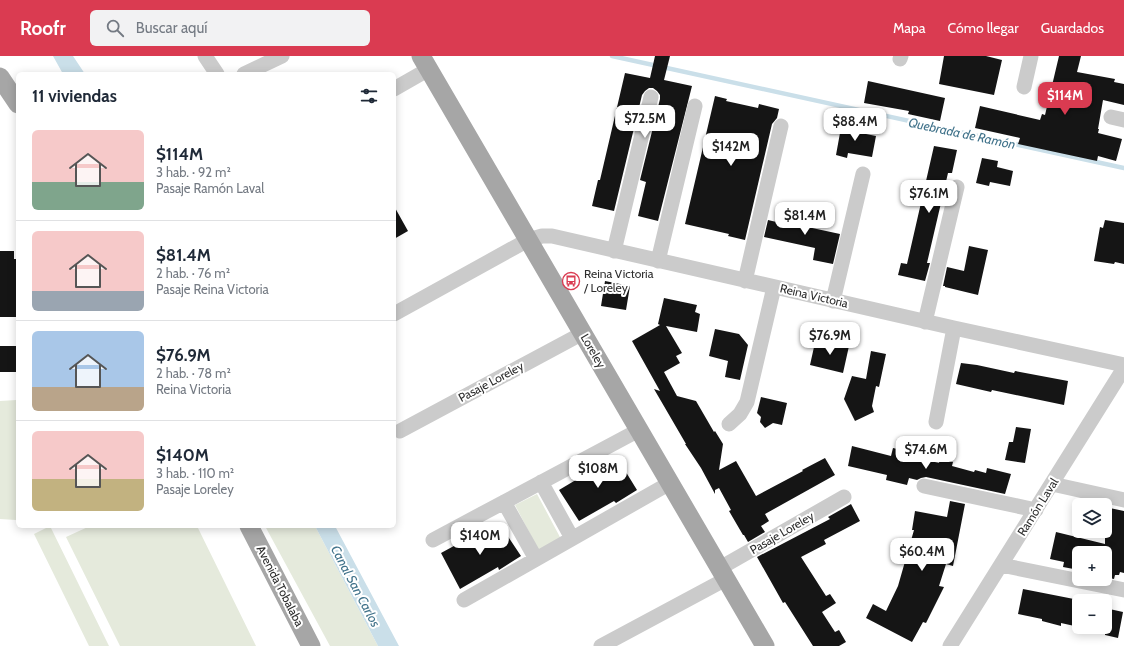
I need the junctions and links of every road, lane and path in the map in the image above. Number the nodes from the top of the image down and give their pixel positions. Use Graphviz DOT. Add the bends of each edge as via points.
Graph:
graph roads {
  1 [pos="205,56"];
  2 [pos="282,56"];
  3 [pos="1031,56"];
  4 [pos="425,63"];
  5 [pos="216,72"];
  6 [pos="248,72"];
  7 [pos="0,77"];
  8 [pos="396,87"];
  9 [pos="1024,87"];
  10 [pos="651,97"];
  11 [pos="16,101"];
  12 [pos="695,106"];
  13 [pos="781,126"];
  14 [pos="863,174"];
  15 [pos="957,187"];
  16 [pos="528,240"];
  17 [pos="614,251"];
  18 [pos="658,261"];
  19 [pos="745,281"];
  20 [pos="774,287"];
  21 [pos="833,301"];
  22 [pos="396,313"];
  23 [pos="925,322"];
  24 [pos="954,328"];
  25 [pos="583,334"];
  26 [pos="1124,366"];
  27 [pos="936,422"];
  28 [pos="729,424"];
  29 [pos="639,430"];
  30 [pos="400,431"];
  31 [pos="541,482"];
  32 [pos="670,483"];
  33 [pos="1052,484"];
  34 [pos="924,486"];
  35 [pos="844,497"];
  36 [pos="1124,500"];
  37 [pos="504,502"];
  38 [pos="1036,510"];
  39 [pos="250,528"];
  40 [pos="572,538"];
  41 [pos="434,540"];
  42 [pos="536,559"];
  43 [pos="1002,565"];
  44 [pos="723,574"];
  45 [pos="1124,590"];
  46 [pos="464,600"];
  47 [pos="311,646"];
  48 [pos="601,646"];
  49 [pos="765,646"];
  50 [pos="950,646"];
  1 -- 5 [label="street"];
  2 -- 6 [label="street"];
  3 -- 9 [label="street"];
  4 -- 8 [label="street"];
  4 -- 16 [label="main road, Loreley"];
  7 -- 11 [label="main road"];
  10 -- 17 [label="street"];
  12 -- 18 [label="street"];
  13 -- 19 [label="street"];
  14 -- 21 [label="street"];
  15 -- 23 [label="street"];
  16 -- 17 [label="street, Reina Victoria" via="552,236"];
  16 -- 22 [label="street"];
  16 -- 25 [label="main road, Loreley"];
  17 -- 18 [label="street, Reina Victoria"];
  18 -- 19 [label="street, Reina Victoria"];
  19 -- 20 [label="street, Reina Victoria"];
  20 -- 21 [label="street, Reina Victoria"];
  20 -- 28 [label="street" via="747,402 740,414"];
  21 -- 23 [label="street, Reina Victoria"];
  23 -- 24 [label="street, Reina Victoria"];
  24 -- 26 [label="street, Reina Victoria"];
  24 -- 27 [label="street"];
  25 -- 29 [label="main road, Loreley"];
  25 -- 30 [label="street, Pasaje Loreley"];
  26 -- 33 [label="street, Ramón Laval"];
  29 -- 31 [label="street"];
  29 -- 32 [label="main road, Loreley"];
  31 -- 37 [label="street"];
  31 -- 40 [label="street"];
  32 -- 40 [label="street"];
  32 -- 44 [label="main road, Loreley"];
  33 -- 36 [label="street"];
  33 -- 38 [label="street, Ramón Laval"];
  34 -- 38 [label="street"];
  35 -- 44 [label="street, Pasaje Loreley"];
  37 -- 41 [label="street"];
  37 -- 42 [label="street"];
  38 -- 43 [label="street, Ramón Laval"];
  39 -- 47 [label="main road, Avenida Tobalaba"];
  40 -- 42 [label="street"];
  42 -- 46 [label="street"];
  43 -- 45 [label="street"];
  43 -- 50 [label="street, Ramón Laval"];
  44 -- 48 [label="street, Pasaje Loreley"];
  44 -- 49 [label="main road, Loreley"];
}
